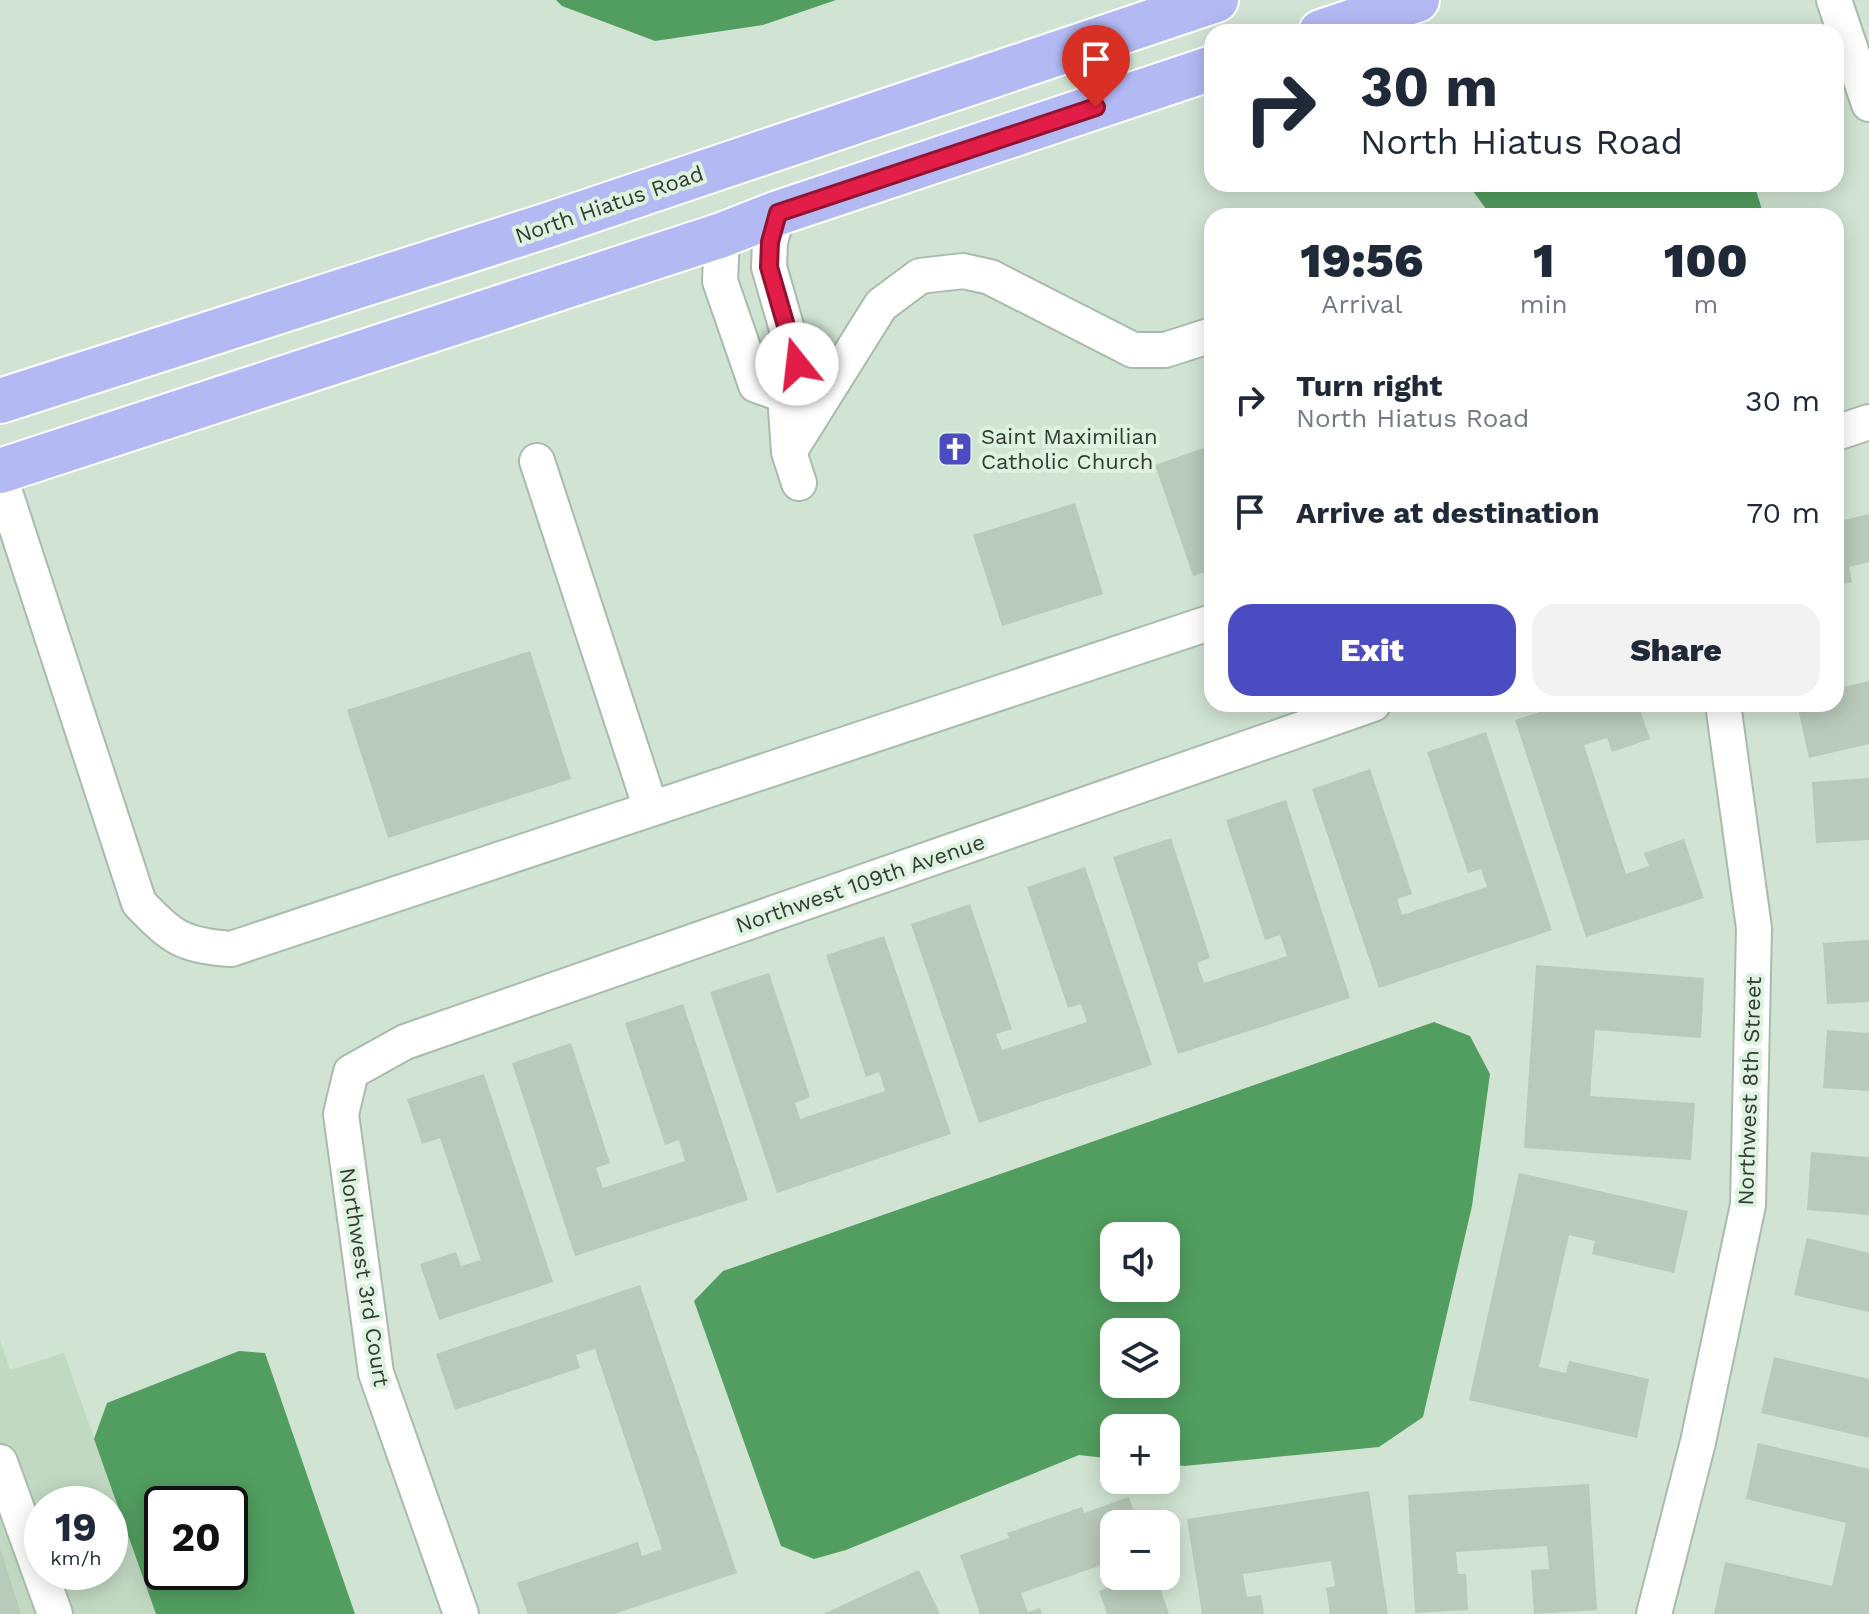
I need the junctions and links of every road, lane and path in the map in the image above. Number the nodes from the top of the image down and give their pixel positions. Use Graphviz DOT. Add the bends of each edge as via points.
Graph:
graph roads {
  1 [pos="1216,0"];
  2 [pos="1417,0"];
  3 [pos="1834,0"];
  4 [pos="1345,24"];
  5 [pos="1842,24"];
  6 [pos="1844,30"];
  7 [pos="1073,47"];
  8 [pos="1204,71"];
  9 [pos="1869,104"];
  10 [pos="778,213"];
  11 [pos="722,235"];
  12 [pos="1204,338"];
  13 [pos="785,395"];
  14 [pos="0,401"];
  15 [pos="1869,422"];
  16 [pos="1844,430"];
  17 [pos="537,461"];
  18 [pos="0,474"];
  19 [pos="1204,625"];
  20 [pos="1350,712"];
  21 [pos="1724,712"];
  22 [pos="651,809"];
  23 [pos="351,1072"];
  24 [pos="0,1462"];
  25 [pos="55,1614"];
  26 [pos="461,1614"];
  27 [pos="1654,1614"];
  1 -- 7 [label="main road, North Hiatus Road"];
  2 -- 4 [label="main road"];
  3 -- 5 [label="street"];
  6 -- 9 [label="street"];
  7 -- 11 [label="main road" via="1052,74 776,174 751,190"];
  7 -- 14 [label="main road, North Hiatus Road" via="551,224"];
  8 -- 10 [label="main road"];
  10 -- 11 [label="main road"];
  10 -- 13 [label="street" via="769,267 797,364"];
  11 -- 13 [label="street" via="720,281 756,385"];
  11 -- 18 [label="main road"];
  12 -- 13 [label="street" via="1165,350 1133,350 990,277 963,271 920,276 881,305 794,468"];
  15 -- 16 [label="street"];
  17 -- 22 [label="street"];
  18 -- 22 [label="street" via="139,903 168,933 200,946 231,949"];
  19 -- 22 [label="street"];
  20 -- 23 [label="street, Northwest 109th Avenue" via="405,1042"];
  21 -- 27 [label="street, Northwest 8th Street" via="1754,928 1748,1205 1698,1442"];
  23 -- 26 [label="street, Northwest 3rd Court" via="341,1114 376,1373"];
  24 -- 25 [label="street"];
}
